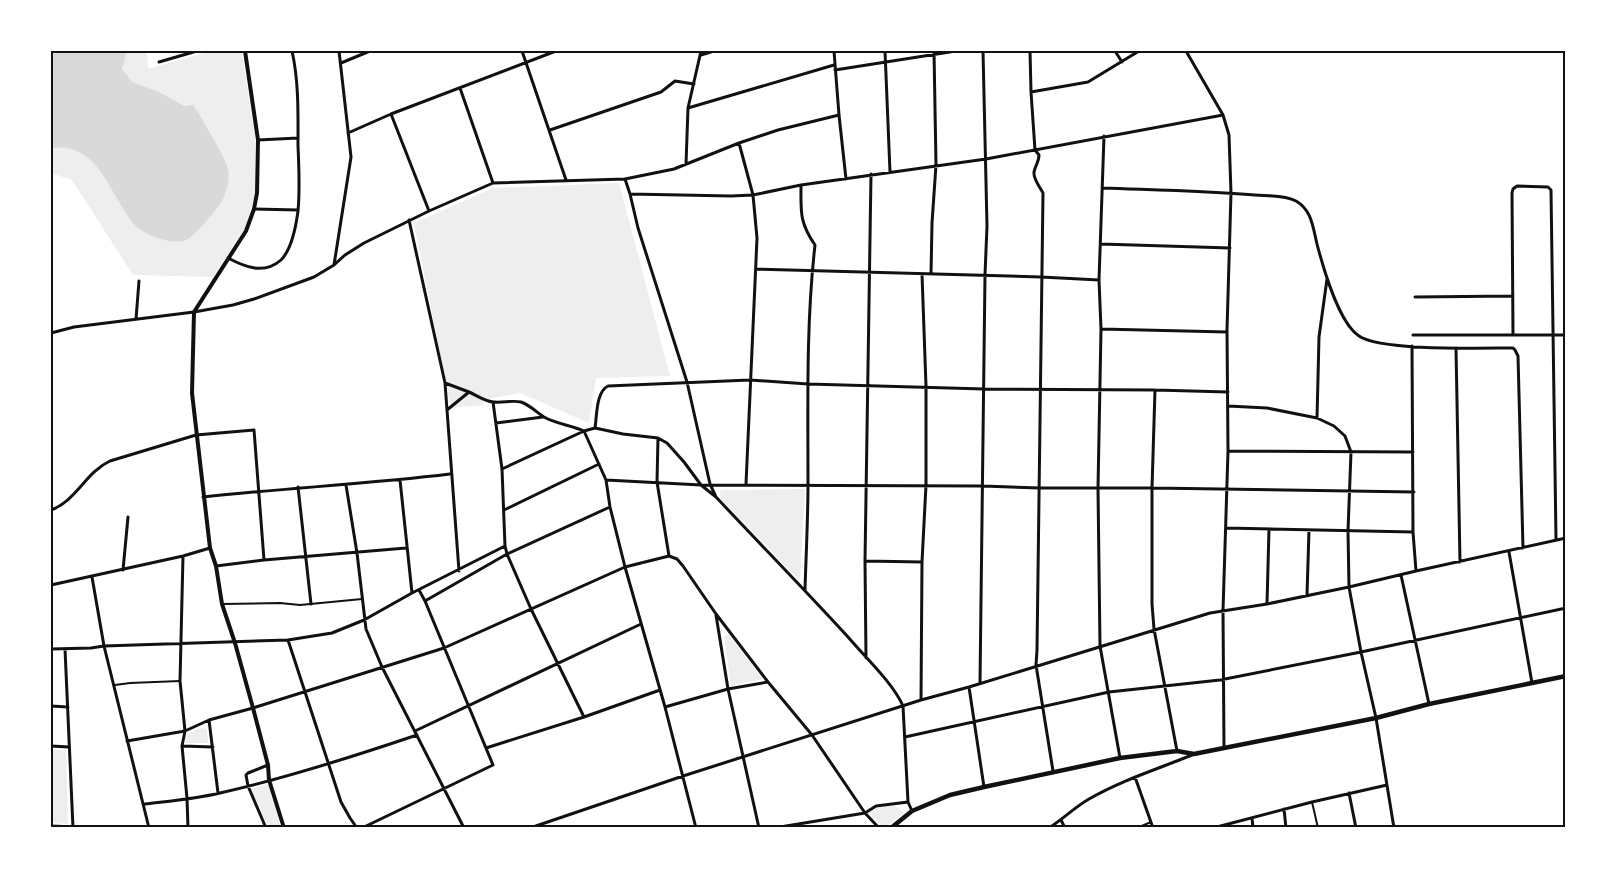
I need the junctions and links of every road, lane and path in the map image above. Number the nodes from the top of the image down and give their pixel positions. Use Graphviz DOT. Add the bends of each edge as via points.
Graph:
graph roads {
  1 [pos="197,51"];
  2 [pos="245,51"];
  3 [pos="292,51"];
  4 [pos="339,51"];
  5 [pos="370,51"];
  6 [pos="522,51"];
  7 [pos="556,51"];
  8 [pos="714,51"];
  9 [pos="834,51"];
  10 [pos="885,51"];
  11 [pos="956,51"];
  12 [pos="983,51"];
  13 [pos="1030,51"];
  14 [pos="1115,51"];
  15 [pos="1139,51"];
  16 [pos="1186,51"];
  17 [pos="701,53"];
  18 [pos="934,53"];
  19 [pos="159,62"];
  20 [pos="1122,62"];
  21 [pos="340,63"];
  22 [pos="527,63"];
  23 [pos="885,63"];
  24 [pos="834,65"];
  25 [pos="835,70"];
  26 [pos="694,84"];
  27 [pos="460,88"];
  28 [pos="1031,92"];
  29 [pos="688,108"];
  30 [pos="391,114"];
  31 [pos="839,115"];
  32 [pos="1223,115"];
  33 [pos="550,130"];
  34 [pos="348,134"];
  35 [pos="1104,136"];
  36 [pos="298,138"];
  37 [pos="258,140"];
  38 [pos="739,143"];
  39 [pos="1034,150"];
  40 [pos="986,158"];
  41 [pos="686,164"];
  42 [pos="936,165"];
  43 [pos="890,172"];
  44 [pos="871,174"];
  45 [pos="625,179"];
  46 [pos="846,179"];
  47 [pos="566,180"];
  48 [pos="493,183"];
  49 [pos="801,185"];
  50 [pos="1103,188"];
  51 [pos="1231,193"];
  52 [pos="630,194"];
  53 [pos="753,195"];
  54 [pos="254,209"];
  55 [pos="298,210"];
  56 [pos="429,211"];
  57 [pos="409,220"];
  58 [pos="1101,244"];
  59 [pos="1230,248"];
  60 [pos="228,258"];
  61 [pos="334,265"];
  62 [pos="756,269"];
  63 [pos="812,270"];
  64 [pos="869,272"];
  65 [pos="922,274"];
  66 [pos="931,274"];
  67 [pos="985,275"];
  68 [pos="1041,277"];
  69 [pos="1327,279"];
  70 [pos="1099,280"];
  71 [pos="139,281"];
  72 [pos="1513,296"];
  73 [pos="1415,297"];
  74 [pos="194,312"];
  75 [pos="136,319"];
  76 [pos="1101,329"];
  77 [pos="1227,332"];
  78 [pos="51,333"];
  79 [pos="1513,334"];
  80 [pos="1552,334"];
  81 [pos="1566,334"];
  82 [pos="1412,335"];
  83 [pos="1412,346"];
  84 [pos="1456,348"];
  85 [pos="750,380"];
  86 [pos="688,382"];
  87 [pos="445,383"];
  88 [pos="808,384"];
  89 [pos="868,385"];
  90 [pos="926,386"];
  91 [pos="984,389"];
  92 [pos="1041,389"];
  93 [pos="1100,390"];
  94 [pos="1155,390"];
  95 [pos="469,392"];
  96 [pos="1228,392"];
  97 [pos="493,402"];
  98 [pos="1228,406"];
  99 [pos="447,410"];
  100 [pos="544,417"];
  101 [pos="1316,418"];
  102 [pos="496,423"];
  103 [pos="595,428"];
  104 [pos="584,431"];
  105 [pos="196,435"];
  106 [pos="658,438"];
  107 [pos="1228,451"];
  108 [pos="1350,452"];
  109 [pos="1413,452"];
  110 [pos="599,464"];
  111 [pos="502,469"];
  112 [pos="450,474"];
  113 [pos="400,480"];
  114 [pos="606,480"];
  115 [pos="657,482"];
  116 [pos="710,484"];
  117 [pos="746,484"];
  118 [pos="346,485"];
  119 [pos="701,485"];
  120 [pos="808,485"];
  121 [pos="926,485"];
  122 [pos="866,486"];
  123 [pos="983,486"];
  124 [pos="298,487"];
  125 [pos="1040,488"];
  126 [pos="1098,488"];
  127 [pos="1152,488"];
  128 [pos="1228,489"];
  129 [pos="259,491"];
  130 [pos="1349,491"];
  131 [pos="1414,492"];
  132 [pos="204,497"];
  133 [pos="716,498"];
  134 [pos="610,508"];
  135 [pos="51,510"];
  136 [pos="504,510"];
  137 [pos="128,517"];
  138 [pos="1226,528"];
  139 [pos="1269,529"];
  140 [pos="1309,530"];
  141 [pos="1348,531"];
  142 [pos="1413,532"];
  143 [pos="1566,538"];
  144 [pos="1556,540"];
  145 [pos="505,546"];
  146 [pos="210,548"];
  147 [pos="406,548"];
  148 [pos="1523,548"];
  149 [pos="1509,552"];
  150 [pos="357,553"];
  151 [pos="508,554"];
  152 [pos="182,556"];
  153 [pos="669,556"];
  154 [pos="306,557"];
  155 [pos="264,560"];
  156 [pos="865,561"];
  157 [pos="922,562"];
  158 [pos="1460,562"];
  159 [pos="216,566"];
  160 [pos="625,567"];
  161 [pos="123,570"];
  162 [pos="458,571"];
  163 [pos="1416,571"];
  164 [pos="1401,575"];
  165 [pos="92,577"];
  166 [pos="51,585"];
  167 [pos="1349,587"];
  168 [pos="419,590"];
  169 [pos="805,590"];
  170 [pos="412,593"];
  171 [pos="1307,595"];
  172 [pos="363,598"];
  173 [pos="425,601"];
  174 [pos="222,604"];
  175 [pos="311,604"];
  176 [pos="1268,604"];
  177 [pos="1566,608"];
  178 [pos="531,609"];
  179 [pos="1223,611"];
  180 [pos="716,614"];
  181 [pos="1522,618"];
  182 [pos="364,620"];
  183 [pos="641,624"];
  184 [pos="1154,629"];
  185 [pos="1415,639"];
  186 [pos="288,640"];
  187 [pos="235,643"];
  188 [pos="180,644"];
  189 [pos="104,646"];
  190 [pos="1100,646"];
  191 [pos="444,648"];
  192 [pos="51,649"];
  193 [pos="65,649"];
  194 [pos="1361,652"];
  195 [pos="866,658"];
  196 [pos="558,664"];
  197 [pos="1036,666"];
  198 [pos="382,667"];
  199 [pos="1566,676"];
  200 [pos="1223,679"];
  201 [pos="180,681"];
  202 [pos="768,682"];
  203 [pos="980,683"];
  204 [pos="1532,683"];
  205 [pos="115,686"];
  206 [pos="1165,686"];
  207 [pos="969,687"];
  208 [pos="660,690"];
  209 [pos="728,690"];
  210 [pos="305,692"];
  211 [pos="1109,692"];
  212 [pos="921,700"];
  213 [pos="1430,704"];
  214 [pos="51,706"];
  215 [pos="468,706"];
  216 [pos="903,706"];
  217 [pos="68,707"];
  218 [pos="665,707"];
  219 [pos="253,708"];
  220 [pos="1042,708"];
  221 [pos="584,717"];
  222 [pos="1376,718"];
  223 [pos="209,720"];
  224 [pos="974,721"];
  225 [pos="185,731"];
  226 [pos="416,733"];
  227 [pos="812,735"];
  228 [pos="905,737"];
  229 [pos="127,741"];
  230 [pos="51,746"];
  231 [pos="182,746"];
  232 [pos="69,747"];
  233 [pos="213,747"];
  234 [pos="486,748"];
  235 [pos="1224,748"];
  236 [pos="1177,751"];
  237 [pos="1194,754"];
  238 [pos="744,756"];
  239 [pos="1120,758"];
  240 [pos="268,765"];
  241 [pos="328,765"];
  242 [pos="1053,772"];
  243 [pos="683,776"];
  244 [pos="1135,776"];
  245 [pos="269,780"];
  246 [pos="1387,785"];
  247 [pos="248,786"];
  248 [pos="984,787"];
  249 [pos="445,789"];
  250 [pos="1349,793"];
  251 [pos="218,794"];
  252 [pos="187,798"];
  253 [pos="908,802"];
  254 [pos="1312,802"];
  255 [pos="144,804"];
  256 [pos="1284,809"];
  257 [pos="912,811"];
  258 [pos="865,813"];
  259 [pos="1252,818"];
  260 [pos="1061,820"];
  261 [pos="1151,822"];
  262 [pos="51,826"];
  263 [pos="73,827"];
  264 [pos="100,828"];
  265 [pos="149,828"];
  266 [pos="188,828"];
  267 [pos="266,828"];
  268 [pos="284,828"];
  269 [pos="358,828"];
  270 [pos="362,828"];
  271 [pos="464,828"];
  272 [pos="530,828"];
  273 [pos="696,828"];
  274 [pos="759,828"];
  275 [pos="774,828"];
  276 [pos="880,828"];
  277 [pos="891,828"];
  278 [pos="1049,828"];
  279 [pos="1065,828"];
  280 [pos="1137,828"];
  281 [pos="1153,828"];
  282 [pos="1213,828"];
  283 [pos="1253,828"];
  284 [pos="1286,828"];
  285 [pos="1318,828"];
  286 [pos="1356,828"];
  287 [pos="1394,828"];
  1 -- 19 [label="street"];
  2 -- 37 [label="street"];
  3 -- 36 [label="street"];
  4 -- 21 [label="street"];
  5 -- 21 [label="street"];
  6 -- 22 [label="street"];
  7 -- 22 [label="street"];
  8 -- 17 [label="street"];
  9 -- 24 [label="street"];
  10 -- 23 [label="street"];
  11 -- 18 [label="street"];
  12 -- 40 [label="street"];
  13 -- 28 [label="street"];
  14 -- 20 [label="street"];
  15 -- 20 [label="street"];
  16 -- 32 [label="street"];
  17 -- 26 [label="street"];
  18 -- 23 [label="street"];
  18 -- 42 [label="street"];
  20 -- 28 [label="street" via="1088,82"];
  21 -- 34 [label="street"];
  22 -- 27 [label="street"];
  22 -- 33 [label="street"];
  23 -- 25 [label="street"];
  23 -- 43 [label="street"];
  24 -- 25 [label="street"];
  24 -- 29 [label="street"];
  25 -- 31 [label="street"];
  26 -- 29 [label="street"];
  26 -- 33 [label="street" via="675,81 661,92"];
  27 -- 30 [label="street"];
  27 -- 48 [label="street"];
  28 -- 39 [label="street"];
  29 -- 41 [label="street"];
  30 -- 34 [label="street"];
  30 -- 56 [label="street"];
  31 -- 38 [label="street"];
  31 -- 46 [label="street"];
  32 -- 35 [label="street"];
  32 -- 51 [label="street" via="1229,135"];
  33 -- 47 [label="street"];
  34 -- 61 [label="street" via="351,157"];
  35 -- 39 [label="street"];
  35 -- 50 [label="street"];
  36 -- 37 [label="street"];
  36 -- 55 [label="street"];
  37 -- 54 [label="street"];
  38 -- 41 [label="street"];
  38 -- 53 [label="street"];
  39 -- 40 [label="street"];
  39 -- 68 [label="street" via="1040,155 1034,173 1043,193"];
  40 -- 42 [label="street"];
  40 -- 67 [label="street"];
  41 -- 45 [label="street"];
  42 -- 43 [label="street"];
  42 -- 66 [label="street"];
  43 -- 44 [label="street"];
  44 -- 46 [label="street"];
  44 -- 64 [label="street"];
  45 -- 47 [label="street"];
  45 -- 52 [label="street"];
  46 -- 49 [label="street"];
  47 -- 48 [label="street"];
  48 -- 56 [label="street"];
  49 -- 53 [label="street"];
  49 -- 63 [label="street" via="801,217 815,245"];
  50 -- 51 [label="street"];
  50 -- 58 [label="street"];
  51 -- 59 [label="street"];
  51 -- 69 [label="street" via="1283,197 1304,208 1312,220"];
  52 -- 53 [label="street"];
  52 -- 86 [label="street"];
  53 -- 62 [label="street"];
  54 -- 55 [label="street"];
  54 -- 60 [label="street" via="246,230"];
  55 -- 60 [label="street" via="290,246 280,261 258,270"];
  56 -- 57 [label="street"];
  57 -- 61 [label="street" via="364,243"];
  57 -- 87 [label="street"];
  58 -- 59 [label="street"];
  58 -- 70 [label="street"];
  59 -- 77 [label="street"];
  60 -- 74 [label="street"];
  61 -- 74 [label="street" via="314,277 254,299"];
  62 -- 63 [label="street"];
  62 -- 85 [label="street"];
  63 -- 64 [label="street"];
  63 -- 88 [label="street"];
  64 -- 65 [label="street"];
  64 -- 89 [label="street"];
  65 -- 66 [label="street"];
  65 -- 90 [label="street"];
  66 -- 67 [label="street"];
  67 -- 68 [label="street"];
  67 -- 91 [label="street"];
  68 -- 70 [label="street"];
  68 -- 92 [label="street"];
  69 -- 83 [label="street" via="1348,326 1358,336 1368,341"];
  69 -- 101 [label="street" via="1319,337"];
  70 -- 76 [label="street"];
  71 -- 75 [label="street"];
  72 -- 73 [label="street"];
  72 -- 79 [label="street"];
  72 -- 80 [label="street" via="1513,189 1517,186 1548,186"];
  74 -- 75 [label="street"];
  74 -- 105 [label="street" via="192,393"];
  75 -- 78 [label="street"];
  76 -- 77 [label="street"];
  76 -- 93 [label="street"];
  77 -- 96 [label="street"];
  79 -- 80 [label="street"];
  79 -- 82 [label="street"];
  80 -- 81 [label="street"];
  80 -- 144 [label="street"];
  83 -- 84 [label="street"];
  83 -- 109 [label="street"];
  84 -- 148 [label="street" via="1513,348 1518,356"];
  84 -- 158 [label="street"];
  85 -- 86 [label="street"];
  85 -- 88 [label="street"];
  85 -- 117 [label="street"];
  86 -- 103 [label="street" via="608,386 600,394"];
  86 -- 116 [label="street"];
  87 -- 95 [label="street"];
  87 -- 99 [label="street"];
  88 -- 89 [label="street"];
  88 -- 120 [label="street"];
  89 -- 90 [label="street"];
  89 -- 122 [label="street"];
  90 -- 91 [label="street"];
  90 -- 121 [label="street"];
  91 -- 92 [label="street"];
  91 -- 123 [label="street"];
  92 -- 93 [label="street"];
  92 -- 125 [label="street"];
  93 -- 94 [label="street"];
  93 -- 126 [label="street"];
  94 -- 96 [label="street"];
  94 -- 127 [label="street"];
  95 -- 97 [label="street"];
  95 -- 99 [label="street"];
  96 -- 98 [label="street"];
  97 -- 100 [label="street" via="521,402"];
  97 -- 102 [label="street"];
  98 -- 101 [label="street" via="1267,408"];
  98 -- 107 [label="street"];
  99 -- 112 [label="street"];
  100 -- 102 [label="street"];
  100 -- 104 [label="street"];
  101 -- 108 [label="street" via="1334,426 1345,436"];
  102 -- 111 [label="street"];
  103 -- 104 [label="street"];
  103 -- 106 [label="street"];
  104 -- 110 [label="street"];
  104 -- 111 [label="street"];
  105 -- 129 [label="street" via="254,430"];
  105 -- 132 [label="street"];
  105 -- 135 [label="street" via="104,464 66,502"];
  106 -- 115 [label="street"];
  106 -- 119 [label="street" via="667,443"];
  107 -- 108 [label="street"];
  107 -- 128 [label="street"];
  108 -- 109 [label="street"];
  108 -- 130 [label="street"];
  109 -- 131 [label="street"];
  110 -- 114 [label="street"];
  110 -- 136 [label="street"];
  111 -- 136 [label="street"];
  112 -- 113 [label="street"];
  112 -- 162 [label="street"];
  113 -- 118 [label="street"];
  113 -- 147 [label="street"];
  114 -- 115 [label="street"];
  114 -- 134 [label="street"];
  115 -- 119 [label="street"];
  115 -- 153 [label="street"];
  116 -- 117 [label="street"];
  116 -- 119 [label="street"];
  116 -- 133 [label="street"];
  117 -- 120 [label="street"];
  118 -- 124 [label="street"];
  118 -- 150 [label="street"];
  119 -- 133 [label="street"];
  120 -- 122 [label="street"];
  120 -- 169 [label="street"];
  121 -- 122 [label="street"];
  121 -- 123 [label="street"];
  121 -- 157 [label="street"];
  122 -- 156 [label="street"];
  123 -- 125 [label="street"];
  123 -- 203 [label="street"];
  124 -- 129 [label="street"];
  124 -- 154 [label="street"];
  125 -- 126 [label="street"];
  125 -- 197 [label="street"];
  126 -- 127 [label="street"];
  126 -- 190 [label="street"];
  127 -- 128 [label="street"];
  127 -- 184 [label="street"];
  128 -- 130 [label="street"];
  128 -- 138 [label="street"];
  129 -- 132 [label="street"];
  129 -- 155 [label="street"];
  130 -- 131 [label="street"];
  130 -- 141 [label="street"];
  131 -- 142 [label="street"];
  132 -- 146 [label="street"];
  133 -- 169 [label="street"];
  134 -- 151 [label="street"];
  134 -- 160 [label="street"];
  136 -- 145 [label="street"];
  137 -- 161 [label="street"];
  138 -- 139 [label="street"];
  138 -- 179 [label="street"];
  139 -- 140 [label="street"];
  139 -- 176 [label="street"];
  140 -- 141 [label="street"];
  140 -- 171 [label="street"];
  141 -- 142 [label="street"];
  141 -- 167 [label="street"];
  142 -- 163 [label="street"];
  143 -- 144 [label="street"];
  144 -- 148 [label="street"];
  145 -- 151 [label="street"];
  145 -- 162 [label="street"];
  146 -- 152 [label="street"];
  146 -- 159 [label="street"];
  147 -- 150 [label="street"];
  147 -- 170 [label="street"];
  148 -- 149 [label="street"];
  149 -- 158 [label="street"];
  149 -- 181 [label="street"];
  150 -- 154 [label="street"];
  150 -- 172 [label="street"];
  151 -- 173 [label="street"];
  151 -- 178 [label="street"];
  152 -- 161 [label="street"];
  152 -- 188 [label="street"];
  153 -- 160 [label="street"];
  153 -- 180 [label="street" via="683,566"];
  154 -- 155 [label="street"];
  154 -- 175 [label="street"];
  155 -- 159 [label="street"];
  156 -- 157 [label="street"];
  156 -- 195 [label="street"];
  157 -- 212 [label="street"];
  158 -- 163 [label="street"];
  159 -- 174 [label="street"];
  160 -- 178 [label="street"];
  160 -- 183 [label="street"];
  161 -- 165 [label="street"];
  162 -- 168 [label="street"];
  163 -- 164 [label="street"];
  164 -- 167 [label="street"];
  164 -- 185 [label="street"];
  165 -- 166 [label="street"];
  165 -- 189 [label="street"];
  167 -- 171 [label="street"];
  167 -- 194 [label="street"];
  168 -- 170 [label="street"];
  168 -- 173 [label="street"];
  169 -- 195 [label="street"];
  170 -- 182 [label="street"];
  171 -- 176 [label="street"];
  172 -- 175 [label="lane"];
  172 -- 182 [label="street"];
  173 -- 191 [label="street"];
  174 -- 175 [label="lane"];
  174 -- 187 [label="street"];
  176 -- 179 [label="street"];
  177 -- 181 [label="street"];
  178 -- 191 [label="street"];
  178 -- 196 [label="street"];
  179 -- 184 [label="street"];
  179 -- 200 [label="street"];
  180 -- 202 [label="street"];
  180 -- 209 [label="street"];
  181 -- 185 [label="street"];
  181 -- 204 [label="street"];
  182 -- 186 [label="street" via="332,633"];
  182 -- 198 [label="street"];
  183 -- 196 [label="street"];
  183 -- 208 [label="street"];
  184 -- 190 [label="street"];
  184 -- 206 [label="street"];
  185 -- 194 [label="street"];
  185 -- 213 [label="street"];
  186 -- 187 [label="street"];
  186 -- 210 [label="street"];
  187 -- 188 [label="street"];
  187 -- 219 [label="street"];
  188 -- 189 [label="street"];
  188 -- 201 [label="street"];
  189 -- 193 [label="street"];
  189 -- 205 [label="street"];
  190 -- 197 [label="street"];
  190 -- 211 [label="street"];
  191 -- 198 [label="street"];
  191 -- 215 [label="street"];
  192 -- 193 [label="street"];
  193 -- 217 [label="street"];
  194 -- 200 [label="street"];
  194 -- 222 [label="street"];
  195 -- 216 [label="street" via="899,696"];
  196 -- 215 [label="street"];
  196 -- 221 [label="street"];
  197 -- 203 [label="street"];
  197 -- 220 [label="street"];
  198 -- 210 [label="street"];
  198 -- 226 [label="street"];
  199 -- 204 [label="main road"];
  200 -- 206 [label="street"];
  200 -- 235 [label="street"];
  201 -- 205 [label="lane"];
  201 -- 225 [label="street"];
  202 -- 209 [label="street"];
  202 -- 227 [label="street"];
  203 -- 207 [label="street"];
  204 -- 213 [label="main road"];
  205 -- 229 [label="street"];
  206 -- 211 [label="street"];
  206 -- 236 [label="street"];
  207 -- 212 [label="street"];
  207 -- 224 [label="street"];
  208 -- 218 [label="street"];
  208 -- 221 [label="street"];
  209 -- 218 [label="street"];
  209 -- 238 [label="street"];
  210 -- 219 [label="street"];
  210 -- 241 [label="street"];
  211 -- 220 [label="street"];
  211 -- 239 [label="street"];
  212 -- 216 [label="street"];
  213 -- 222 [label="main road"];
  214 -- 217 [label="street"];
  215 -- 226 [label="street"];
  215 -- 234 [label="street"];
  216 -- 227 [label="street"];
  216 -- 228 [label="street"];
  217 -- 232 [label="street"];
  218 -- 243 [label="street"];
  219 -- 223 [label="street"];
  219 -- 240 [label="street"];
  220 -- 224 [label="street"];
  220 -- 242 [label="street"];
  221 -- 234 [label="street"];
  222 -- 235 [label="main road"];
  222 -- 246 [label="street"];
  223 -- 225 [label="street"];
  223 -- 233 [label="street"];
  224 -- 228 [label="street"];
  224 -- 248 [label="street"];
  225 -- 229 [label="street"];
  225 -- 231 [label="street"];
  226 -- 241 [label="street"];
  226 -- 249 [label="street"];
  227 -- 238 [label="street"];
  227 -- 258 [label="street"];
  228 -- 253 [label="street"];
  229 -- 255 [label="street"];
  230 -- 232 [label="street"];
  231 -- 233 [label="street"];
  231 -- 252 [label="street"];
  232 -- 263 [label="street"];
  233 -- 251 [label="street"];
  234 -- 249 [label="street" via="493,765"];
  235 -- 237 [label="main road"];
  236 -- 237 [label="main road"];
  236 -- 239 [label="main road"];
  237 -- 244 [label="street"];
  238 -- 243 [label="street"];
  238 -- 274 [label="street"];
  239 -- 242 [label="main road"];
  240 -- 245 [label="street"];
  240 -- 247 [label="street" via="246,774"];
  241 -- 245 [label="street"];
  241 -- 269 [label="street" via="345,810"];
  242 -- 248 [label="main road"];
  243 -- 272 [label="street"];
  243 -- 273 [label="street"];
  244 -- 260 [label="street" via="1088,799"];
  244 -- 261 [label="street"];
  245 -- 247 [label="street"];
  245 -- 268 [label="street"];
  246 -- 250 [label="street"];
  246 -- 287 [label="street"];
  247 -- 251 [label="street"];
  247 -- 267 [label="street"];
  248 -- 257 [label="main road" via="950,795"];
  249 -- 270 [label="street"];
  249 -- 271 [label="street"];
  250 -- 254 [label="street"];
  250 -- 286 [label="street"];
  251 -- 252 [label="street"];
  252 -- 255 [label="street"];
  252 -- 266 [label="street"];
  253 -- 257 [label="street"];
  253 -- 258 [label="street" via="876,806"];
  254 -- 256 [label="street"];
  254 -- 285 [label="lane"];
  255 -- 265 [label="street"];
  256 -- 259 [label="street"];
  256 -- 284 [label="street"];
  257 -- 277 [label="main road"];
  258 -- 275 [label="street"];
  258 -- 276 [label="street"];
  259 -- 282 [label="street"];
  259 -- 283 [label="street"];
  260 -- 278 [label="street"];
  260 -- 279 [label="street"];
  261 -- 280 [label="lane"];
  261 -- 281 [label="street"];
  262 -- 263 [label="street"];
  263 -- 264 [label="street"];
}
